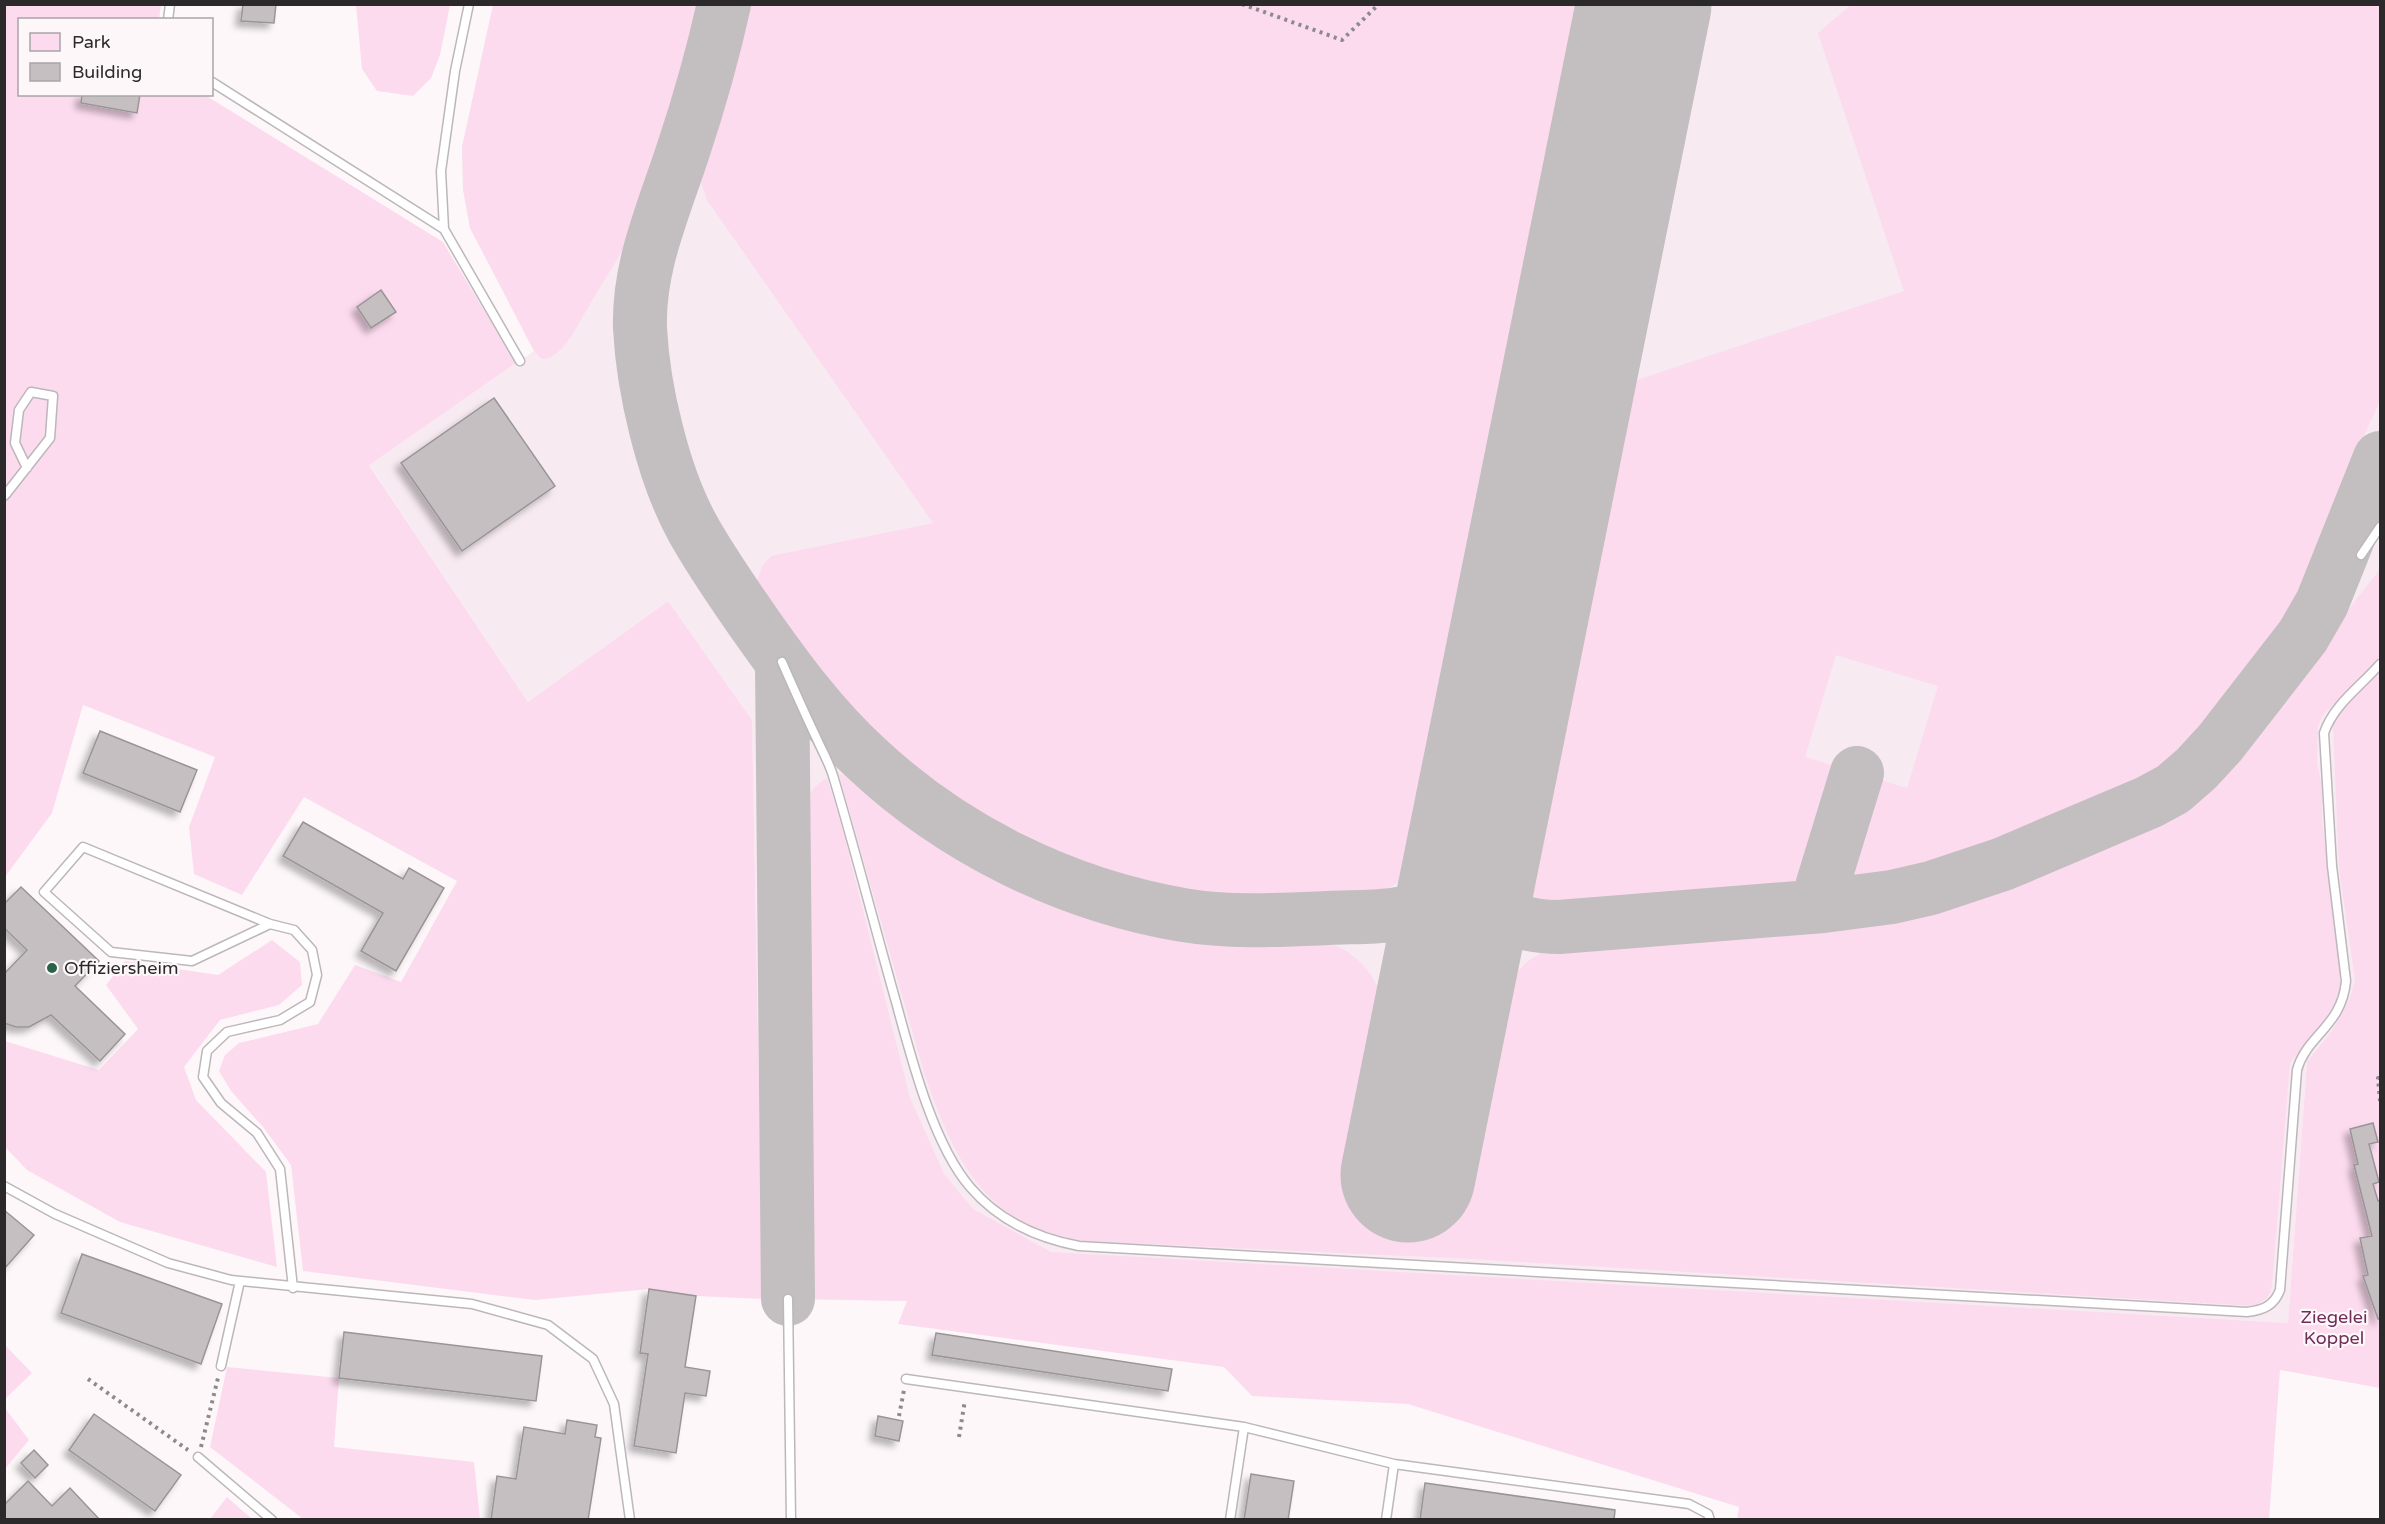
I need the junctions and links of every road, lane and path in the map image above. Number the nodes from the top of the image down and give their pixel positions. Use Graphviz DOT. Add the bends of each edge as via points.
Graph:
graph roads {
  1 [pos="469,4"];
  2 [pos="1242,4"];
  3 [pos="1379,4"];
  4 [pos="213,83"];
  5 [pos="444,229"];
  6 [pos="520,361"];
  7 [pos="27,468"];
  8 [pos="4,496"];
  9 [pos="2380,527"];
  10 [pos="2361,555"];
  11 [pos="782,662"];
  12 [pos="2380,664"];
  13 [pos="270,924"];
  14 [pos="2380,1078"];
  15 [pos="2380,1101"];
  16 [pos="4,1186"];
  17 [pos="240,1281"];
  18 [pos="292,1288"];
  19 [pos="789,1299"];
  20 [pos="220,1366"];
  21 [pos="87,1379"];
  22 [pos="906,1379"];
  23 [pos="967,1387"];
  24 [pos="899,1416"];
  25 [pos="1244,1427"];
  26 [pos="959,1437"];
  27 [pos="198,1456"];
  28 [pos="1394,1464"];
  29 [pos="272,1520"];
  30 [pos="630,1520"];
  31 [pos="791,1520"];
  32 [pos="1230,1520"];
  33 [pos="1386,1520"];
  34 [pos="1710,1520"];
  1 -- 5 [label="lane" via="441,171"];
  2 -- 3 [label="path" via="1342,40"];
  4 -- 5 [label="lane"];
  5 -- 6 [label="lane"];
  7 -- 7 [label="lane" via="50,438 52,396 31,392 18,410 15,443"];
  7 -- 8 [label="lane"];
  9 -- 10 [label="lane"];
  11 -- 12 [label="lane" via="833,776 915,1068 941,1136 969,1185 999,1214 1031,1233 1079,1246 2247,1312 2270,1305 2280,1290 2297,1070 2300,1060 2331,1023 2346,981 2332,866 2324,734 2336,709"];
  13 -- 13 [label="lane" via="83,847 44,892 111,952 192,960"];
  13 -- 18 [label="lane" via="294,930 312,950 317,975 310,1002 280,1020 226,1032 207,1051 203,1077 221,1103 257,1133 280,1169"];
  14 -- 15 [label="path"];
  16 -- 17 [label="lane" via="55,1214 168,1263"];
  17 -- 18 [label="lane"];
  17 -- 20 [label="lane"];
  18 -- 30 [label="lane" via="472,1304 548,1325 593,1359 614,1404"];
  19 -- 31 [label="lane"];
  20 -- 27 [label="path"];
  21 -- 27 [label="path"];
  22 -- 23 [label="lane"];
  22 -- 24 [label="path"];
  23 -- 25 [label="lane"];
  23 -- 26 [label="path"];
  25 -- 28 [label="lane"];
  25 -- 32 [label="lane"];
  27 -- 29 [label="lane"];
  28 -- 33 [label="lane"];
  28 -- 34 [label="lane" via="1689,1504 1708,1514"];
}
